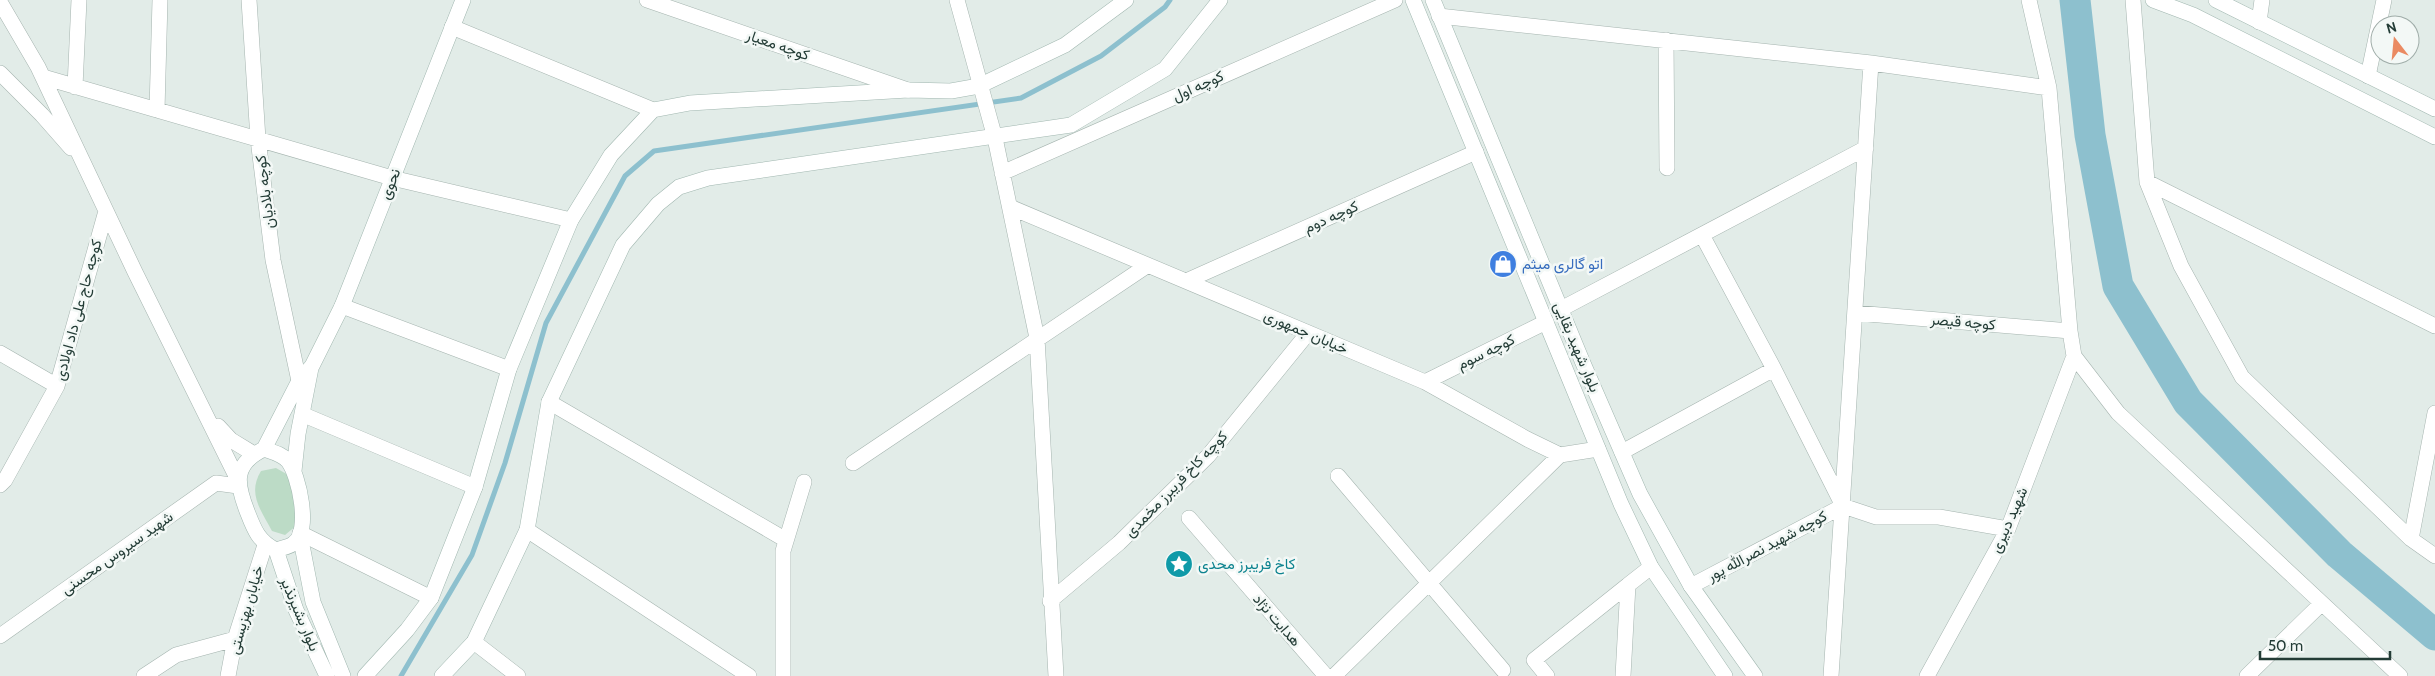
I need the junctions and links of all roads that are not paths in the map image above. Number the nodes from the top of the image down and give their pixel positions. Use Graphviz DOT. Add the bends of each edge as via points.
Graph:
graph roads {
  1 [pos="79,0"];
  2 [pos="160,0"];
  3 [pos="249,0"];
  4 [pos="463,0"];
  5 [pos="647,0"];
  6 [pos="956,0"];
  7 [pos="1126,0"];
  8 [pos="1220,0"];
  9 [pos="1395,0"];
  10 [pos="1413,0"];
  11 [pos="1433,0"];
  12 [pos="2029,0"];
  13 [pos="2133,0"];
  14 [pos="2153,0"];
  15 [pos="2216,0"];
  16 [pos="2262,0"];
  17 [pos="2384,0"];
  18 [pos="0,2"];
  19 [pos="1439,16"];
  20 [pos="2259,22"];
  21 [pos="452,28"];
  22 [pos="1666,40"];
  23 [pos="1871,63"];
  24 [pos="0,73"];
  25 [pos="2368,76"];
  26 [pos="43,77"];
  27 [pos="75,87"];
  28 [pos="2049,88"];
  29 [pos="980,89"];
  30 [pos="908,90"];
  31 [pos="2435,109"];
  32 [pos="157,110"];
  33 [pos="653,110"];
  34 [pos="2435,137"];
  35 [pos="995,138"];
  36 [pos="258,139"];
  37 [pos="1866,148"];
  38 [pos="1476,152"];
  39 [pos="1667,168"];
  40 [pos="85,169"];
  41 [pos="1002,173"];
  42 [pos="392,178"];
  43 [pos="2147,182"];
  44 [pos="1010,207"];
  45 [pos="106,211"];
  46 [pos="571,220"];
  47 [pos="1702,235"];
  48 [pos="1148,265"];
  49 [pos="1186,281"];
  50 [pos="342,306"];
  51 [pos="1561,309"];
  52 [pos="1856,313"];
  53 [pos="1546,322"];
  54 [pos="2435,326"];
  55 [pos="2070,331"];
  56 [pos="1308,333"];
  57 [pos="1037,338"];
  58 [pos="0,353"];
  59 [pos="2074,356"];
  60 [pos="312,366"];
  61 [pos="509,369"];
  62 [pos="1774,369"];
  63 [pos="299,381"];
  64 [pos="1426,382"];
  65 [pos="57,386"];
  66 [pos="549,402"];
  67 [pos="2435,413"];
  68 [pos="207,414"];
  69 [pos="304,415"];
  70 [pos="1598,450"];
  71 [pos="259,452"];
  72 [pos="1622,452"];
  73 [pos="1560,455"];
  74 [pos="853,463"];
  75 [pos="294,471"];
  76 [pos="1338,476"];
  77 [pos="2,481"];
  78 [pos="804,482"];
  79 [pos="238,483"];
  80 [pos="475,487"];
  81 [pos="1843,506"];
  82 [pos="1189,518"];
  83 [pos="2008,529"];
  84 [pos="527,530"];
  85 [pos="300,534"];
  86 [pos="2411,539"];
  87 [pos="786,540"];
  88 [pos="270,547"];
  89 [pos="2435,556"];
  90 [pos="1651,567"];
  91 [pos="309,575"];
  92 [pos="286,583"];
  93 [pos="1430,584"];
  94 [pos="1628,585"];
  95 [pos="1691,586"];
  96 [pos="432,598"];
  97 [pos="1050,601"];
  98 [pos="2321,604"];
  99 [pos="0,636"];
  100 [pos="235,639"];
  101 [pos="474,642"];
  102 [pos="1503,670"];
  103 [pos="144,676"];
  104 [pos="228,676"];
  105 [pos="327,676"];
  106 [pos="343,676"];
  107 [pos="365,676"];
  108 [pos="442,676"];
  109 [pos="518,676"];
  110 [pos="749,676"];
  111 [pos="782,676"];
  112 [pos="1056,676"];
  113 [pos="1326,676"];
  114 [pos="1334,676"];
  115 [pos="1547,676"];
  116 [pos="1622,676"];
  117 [pos="1725,676"];
  118 [pos="1754,676"];
  119 [pos="1831,676"];
  120 [pos="1927,676"];
  121 [pos="2247,676"];
  122 [pos="2400,676"];
  1 -- 27 [label="street"];
  2 -- 32 [label="street"];
  3 -- 36 [label="street, کوچه بلادیان"];
  4 -- 21 [label="street, نحوی"];
  5 -- 30 [label="street, کوچه معیار"];
  6 -- 29 [label="street"];
  7 -- 29 [label="street" via="1065,45"];
  8 -- 35 [label="street" via="1165,69 1072,126"];
  9 -- 41 [label="street, کوچه اول"];
  10 -- 38 [label="street, بلوار شهید بقایی"];
  11 -- 19 [label="street, بلوار شهید بقایی"];
  12 -- 28 [label="street"];
  13 -- 43 [label="street"];
  14 -- 34 [label="street" via="2193,15"];
  15 -- 20 [label="street"];
  16 -- 20 [label="street"];
  17 -- 25 [label="street"];
  18 -- 26 [label="street"];
  19 -- 22 [label="street"];
  19 -- 51 [label="street, بلوار شهید بقایی"];
  20 -- 25 [label="street"];
  21 -- 33 [label="street"];
  21 -- 42 [label="street, نحوی"];
  22 -- 23 [label="street"];
  22 -- 39 [label="street"];
  23 -- 28 [label="street"];
  23 -- 37 [label="street"];
  24 -- 40 [label="street" via="67,142"];
  25 -- 31 [label="street"];
  26 -- 27 [label="street"];
  26 -- 40 [label="street"];
  27 -- 32 [label="street"];
  28 -- 55 [label="street"];
  29 -- 30 [label="street"];
  29 -- 35 [label="street"];
  30 -- 33 [label="street" via="690,103"];
  32 -- 36 [label="street"];
  33 -- 46 [label="street" via="611,155"];
  35 -- 41 [label="street"];
  35 -- 66 [label="street" via="708,178 679,187 658,204 623,245"];
  36 -- 42 [label="street"];
  36 -- 63 [label="street, کوچه بلادیان" via="273,260"];
  37 -- 47 [label="street"];
  37 -- 52 [label="street"];
  38 -- 49 [label="street, کوچه دوم"];
  38 -- 53 [label="street, بلوار شهید بقایی"];
  40 -- 45 [label="street"];
  41 -- 44 [label="street"];
  42 -- 46 [label="street"];
  42 -- 50 [label="street, نحوی"];
  43 -- 54 [label="street"];
  43 -- 86 [label="street" via="2181,266 2242,377"];
  44 -- 48 [label="street, خیابان جمهوری"];
  44 -- 57 [label="street"];
  45 -- 65 [label="street, کوچه حاج علی داد اولادی"];
  45 -- 68 [label="street"];
  46 -- 61 [label="street"];
  47 -- 51 [label="street"];
  47 -- 62 [label="street"];
  48 -- 49 [label="street, خیابان جمهوری"];
  48 -- 57 [label="street"];
  49 -- 56 [label="street, خیابان جمهوری"];
  50 -- 60 [label="street, نحوی"];
  50 -- 61 [label="street"];
  51 -- 72 [label="street, بلوار شهید بقایی"];
  52 -- 55 [label="street, کوچه قیصر"];
  52 -- 81 [label="street"];
  53 -- 64 [label="street, کوچه سوم"];
  53 -- 70 [label="street, بلوار شهید بقایی"];
  55 -- 59 [label="street"];
  56 -- 64 [label="street, خیابان جمهوری"];
  56 -- 97 [label="street, کوچه کاخ فریبرز مخمدی" via="1208,456 1119,542"];
  57 -- 74 [label="street"];
  57 -- 97 [label="street"];
  58 -- 65 [label="street"];
  59 -- 83 [label="street, شهید دبیری"];
  59 -- 98 [label="street" via="2118,413"];
  60 -- 63 [label="street"];
  60 -- 69 [label="street"];
  61 -- 80 [label="street"];
  62 -- 72 [label="street"];
  62 -- 81 [label="street"];
  63 -- 71 [label="street"];
  64 -- 73 [label="street, خیابان جمهوری" via="1527,440"];
  65 -- 77 [label="street, کوچه حاج علی داد اولادی"];
  66 -- 84 [label="street"];
  66 -- 87 [label="street"];
  67 -- 86 [label="street"];
  68 -- 71 [label="street" via="230,440"];
  68 -- 79 [label="street"];
  69 -- 75 [label="street" via="298,434"];
  69 -- 80 [label="street"];
  70 -- 73 [label="street"];
  70 -- 90 [label="street, بلوار شهید بقایی"];
  71 -- 75 [label="street" via="279,454 288,460"];
  71 -- 79 [label="street" via="244,464"];
  72 -- 95 [label="street, بلوار شهید بقایی" via="1640,494"];
  73 -- 93 [label="street"];
  75 -- 85 [label="street" via="303,515"];
  76 -- 93 [label="street"];
  78 -- 87 [label="street"];
  79 -- 88 [label="street" via="256,535"];
  79 -- 99 [label="street, شهید سیروس محسنی" via="216,483"];
  80 -- 96 [label="street"];
  81 -- 83 [label="street" via="1876,516 1939,517"];
  81 -- 95 [label="street, کوچه شهید نصرالله پور"];
  81 -- 119 [label="street"];
  82 -- 113 [label="street, هدایت نژاد"];
  83 -- 120 [label="street, شهید دبیری"];
  84 -- 101 [label="street"];
  84 -- 110 [label="street"];
  85 -- 88 [label="street" via="295,543"];
  85 -- 91 [label="street"];
  85 -- 96 [label="street"];
  86 -- 89 [label="street"];
  87 -- 111 [label="street" via="782,551"];
  88 -- 92 [label="street, بلوار بشیرنذیر"];
  88 -- 100 [label="street, خیابان بهزیستی"];
  90 -- 94 [label="street"];
  90 -- 117 [label="street, بلوار شهید بقایی"];
  91 -- 92 [label="street"];
  91 -- 106 [label="street" via="313,602"];
  92 -- 105 [label="street, بلوار بشیرنذیر"];
  93 -- 102 [label="street"];
  93 -- 114 [label="street"];
  94 -- 115 [label="street" via="1534,660"];
  94 -- 116 [label="street"];
  95 -- 118 [label="street, بلوار شهید بقایی"];
  96 -- 107 [label="street"];
  97 -- 112 [label="street"];
  98 -- 121 [label="street"];
  98 -- 122 [label="street"];
  100 -- 103 [label="street" via="176,655"];
  100 -- 104 [label="street, خیابان بهزیستی"];
  101 -- 108 [label="street"];
  101 -- 109 [label="street"];
}
